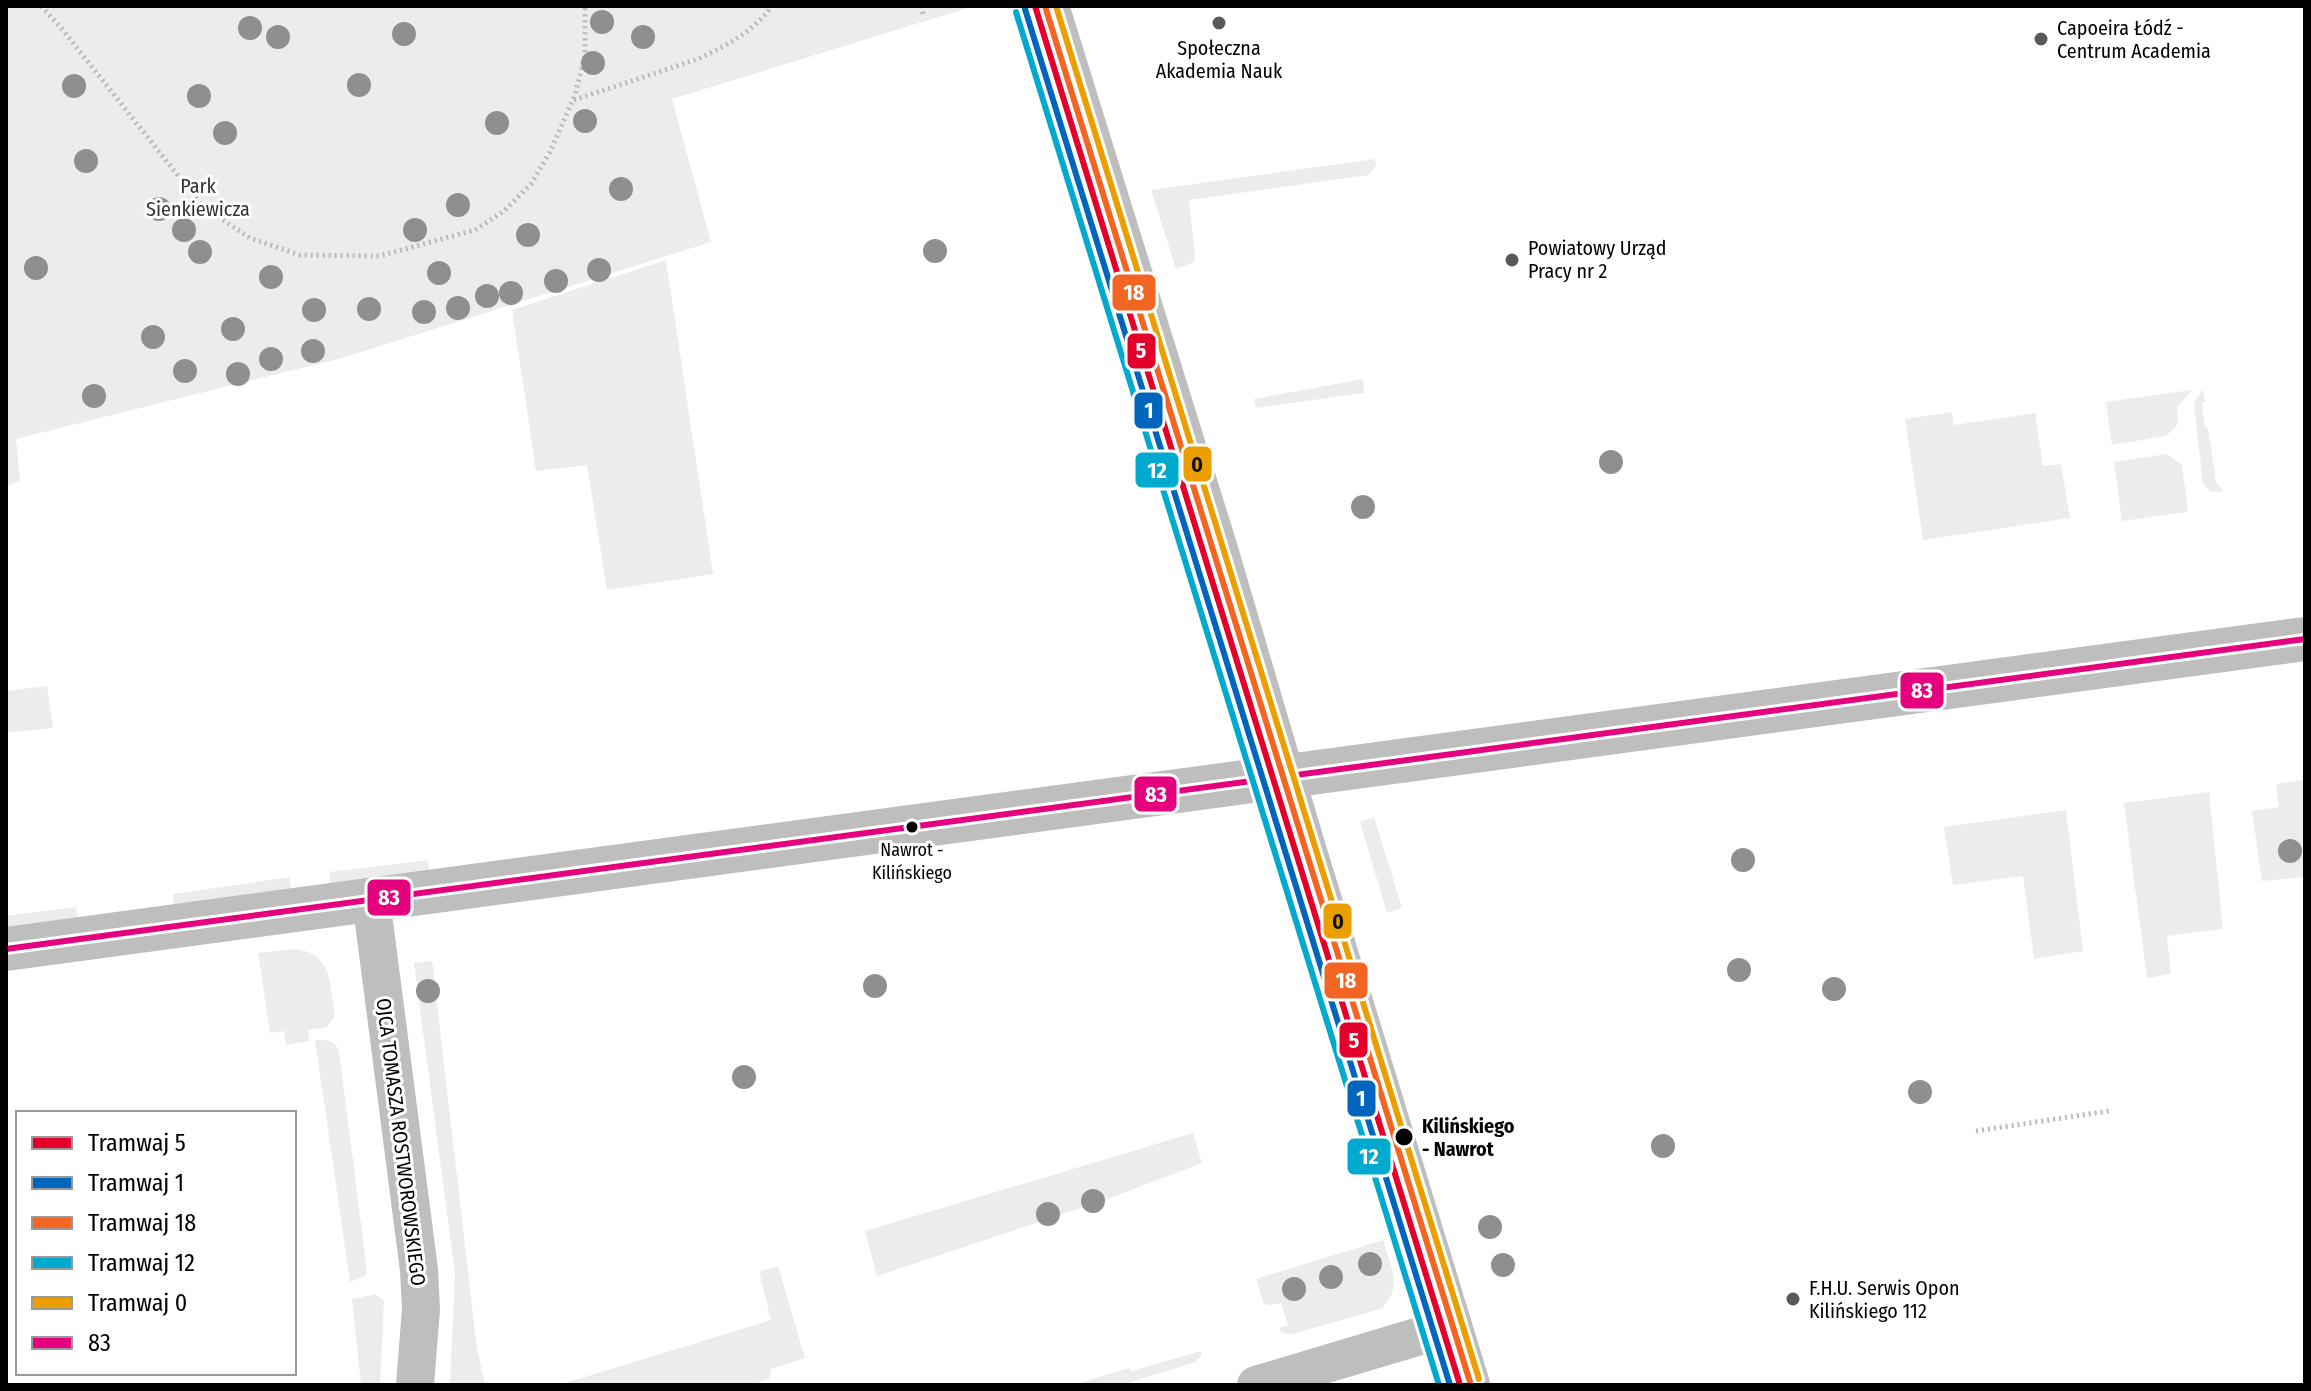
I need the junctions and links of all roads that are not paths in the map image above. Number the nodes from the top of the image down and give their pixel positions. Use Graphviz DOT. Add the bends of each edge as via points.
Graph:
graph roads {
  1 [pos="1047,6"];
  2 [pos="2305,639"];
  3 [pos="1284,777"];
  4 [pos="371,899"];
  5 [pos="6,949"];
  6 [pos="1450,1327"];
  7 [pos="415,1385"];
  8 [pos="1256,1385"];
  9 [pos="1468,1385"];
  1 -- 3 [label="street"];
  2 -- 3 [label="street"];
  3 -- 4 [label="street"];
  3 -- 6 [label="street"];
  4 -- 5 [label="street"];
  4 -- 7 [label="street, OJCA TOMASZA ROSTWOROWSKIEGO" via="419,1270"];
  6 -- 8 [label="street"];
  6 -- 9 [label="street"];
}
